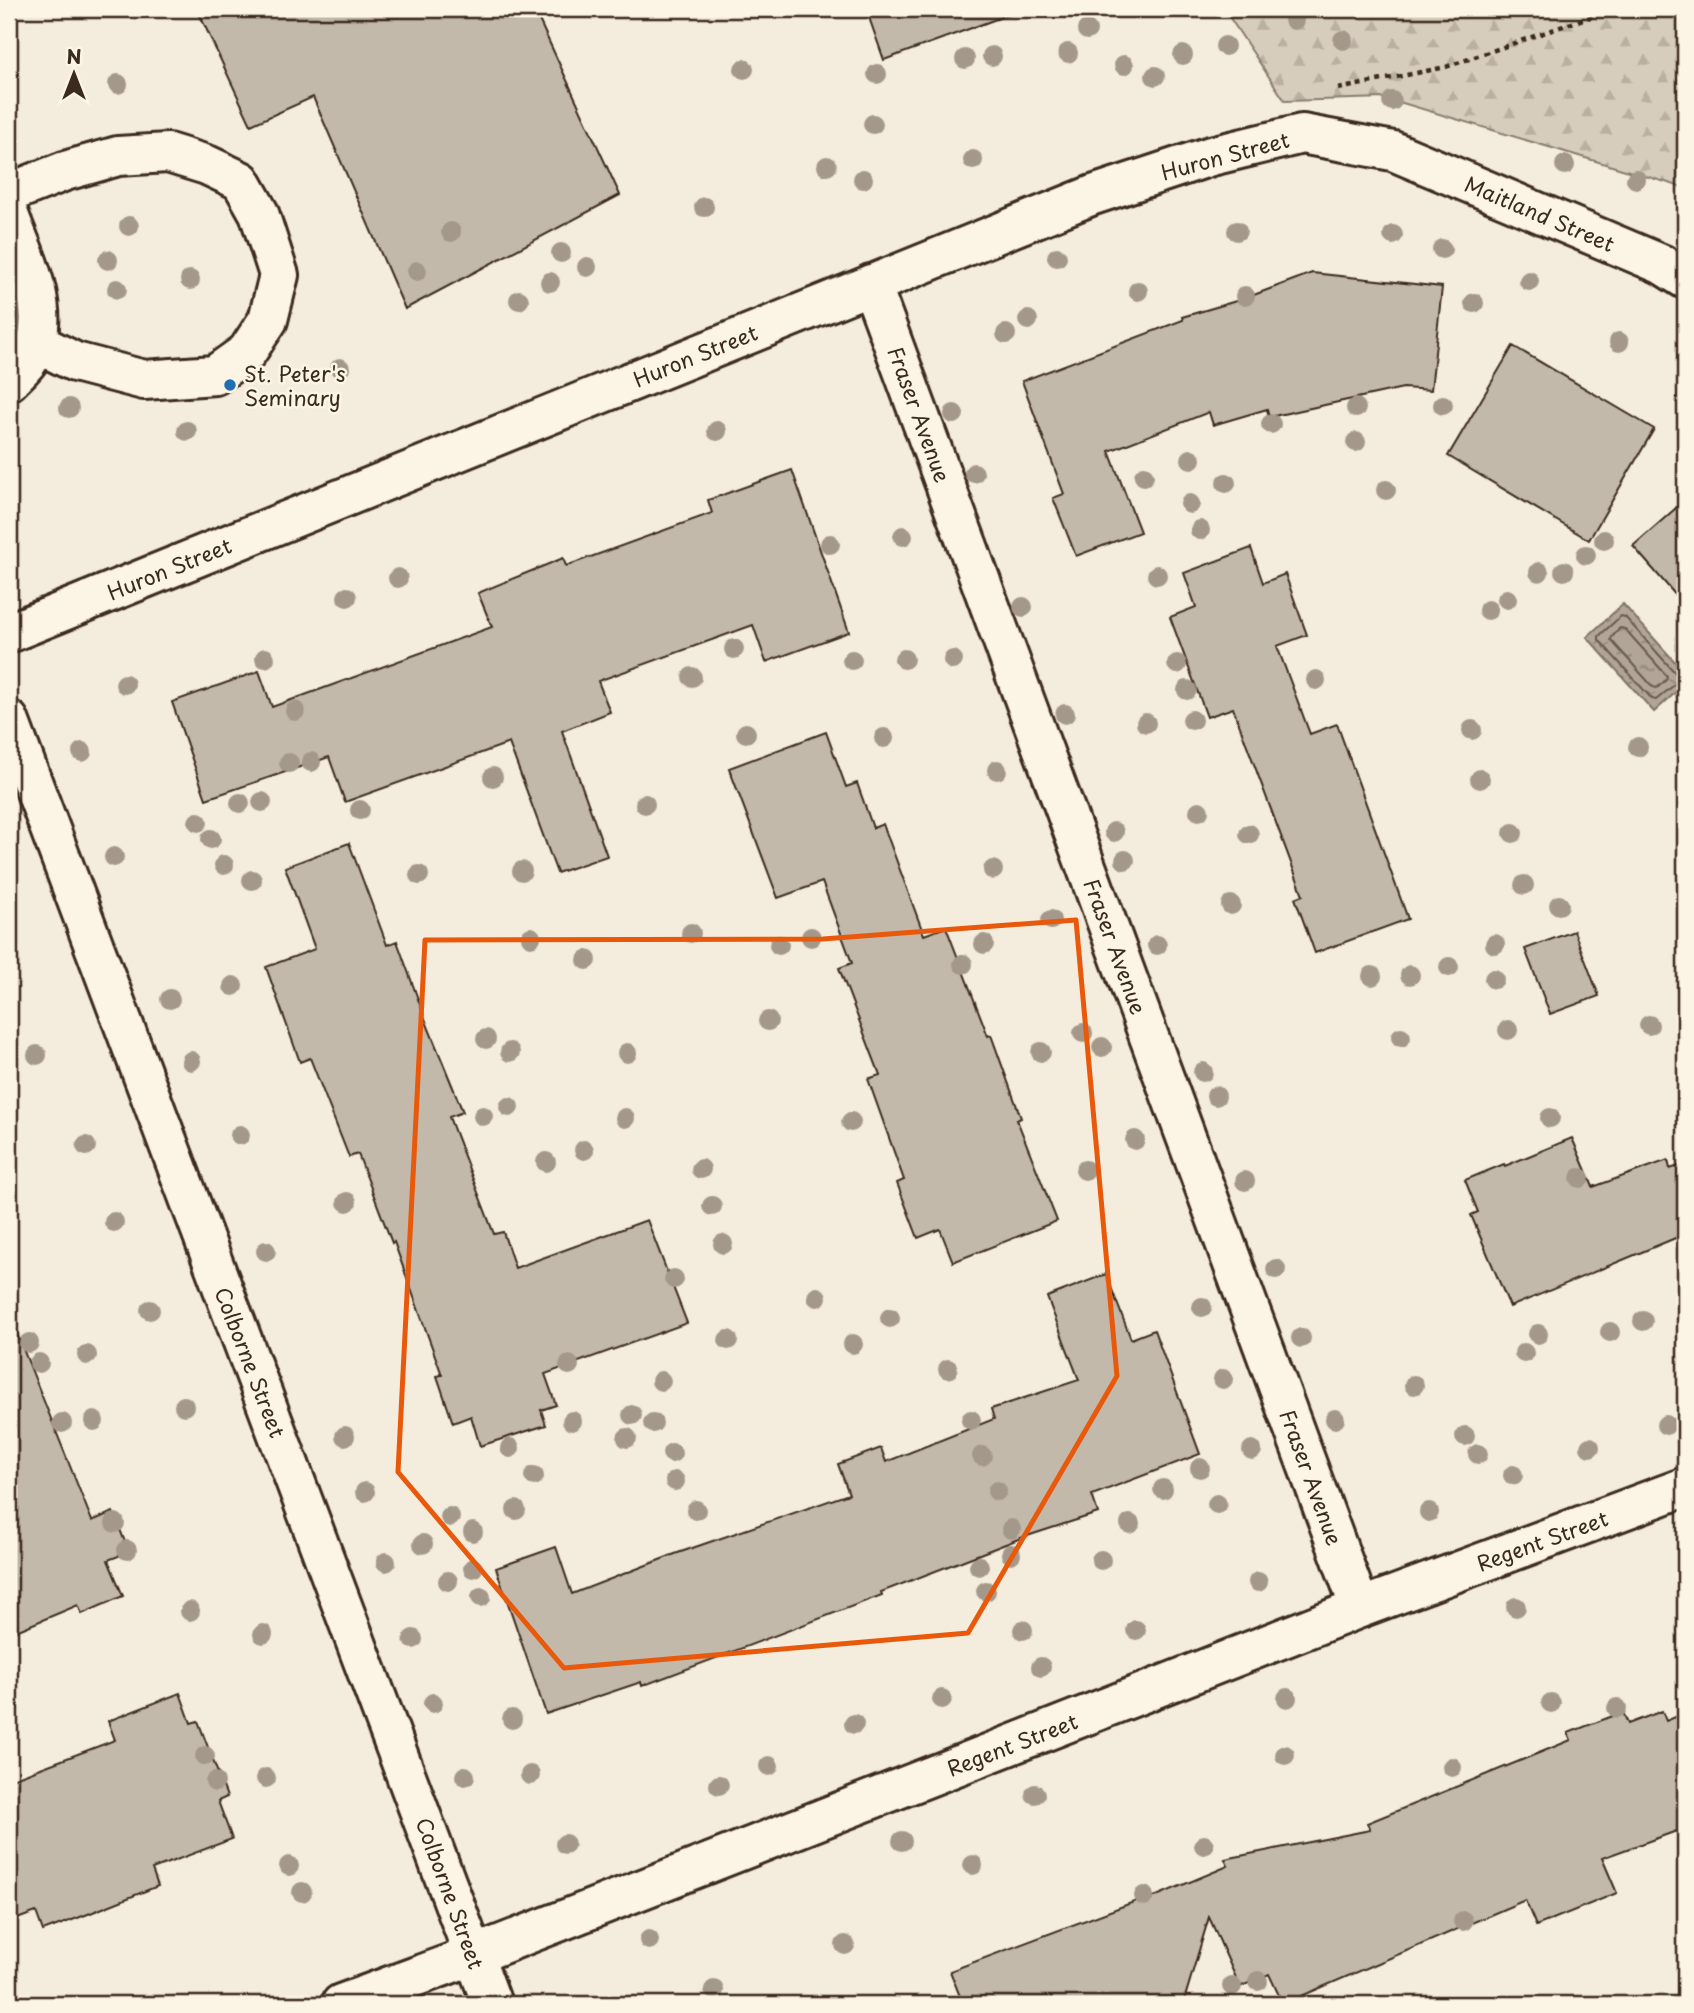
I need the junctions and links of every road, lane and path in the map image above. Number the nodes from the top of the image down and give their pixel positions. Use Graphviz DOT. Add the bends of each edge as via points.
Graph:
graph roads {
  1 [pos="1612,9"];
  2 [pos="1327,92"];
  3 [pos="1393,151"];
  4 [pos="9,193"];
  5 [pos="9,215"];
  6 [pos="1685,279"];
  7 [pos="871,284"];
  8 [pos="37,343"];
  9 [pos="9,381"];
  10 [pos="9,633"];
  11 [pos="9,720"];
  12 [pos="1685,1487"];
  13 [pos="1360,1608"];
  14 [pos="474,1955"];
  15 [pos="341,2004"];
  16 [pos="492,2004"];
  1 -- 2 [label="path" via="1446,67"];
  3 -- 6 [label="street, Maitland Street" via="1661,264"];
  3 -- 7 [label="street, Huron Street" via="1302,134 1211,156 1093,195"];
  4 -- 8 [label="street" via="118,156 168,153 241,181 260,213 279,275 268,320 247,352 215,375 144,380 75,362"];
  5 -- 8 [label="street" via="39,295"];
  7 -- 10 [label="street, Huron Street"];
  7 -- 13 [label="street, Fraser Avenue"];
  8 -- 9 [label="street" via="26,365"];
  11 -- 14 [label="street, Colborne Street"];
  12 -- 13 [label="street, Regent Street"];
  13 -- 14 [label="street, Regent Street"];
  14 -- 15 [label="street, Regent Street"];
  14 -- 16 [label="street, Colborne Street"];
}
